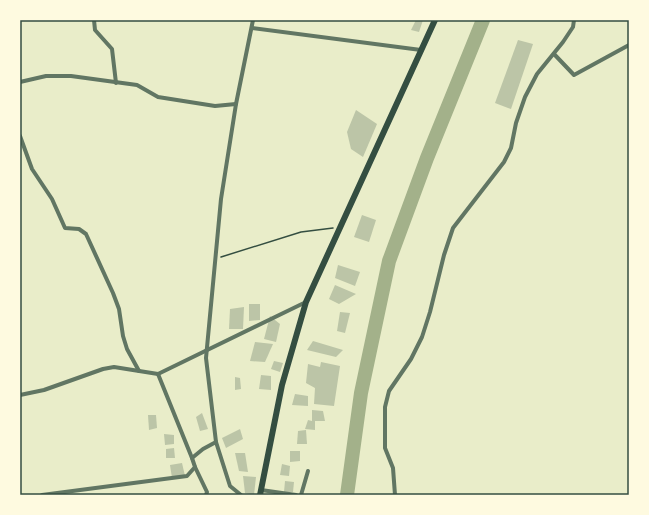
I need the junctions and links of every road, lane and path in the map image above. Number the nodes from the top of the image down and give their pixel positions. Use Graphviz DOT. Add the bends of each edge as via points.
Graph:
graph roads {
  1 [pos="94,20"];
  2 [pos="253,20"];
  3 [pos="435,20"];
  4 [pos="574,20"];
  5 [pos="252,28"];
  6 [pos="629,45"];
  7 [pos="421,50"];
  8 [pos="554,54"];
  9 [pos="20,82"];
  10 [pos="116,83"];
  11 [pos="236,104"];
  12 [pos="20,136"];
  13 [pos="340,227"];
  14 [pos="215,258"];
  15 [pos="306,302"];
  16 [pos="206,351"];
  17 [pos="139,371"];
  18 [pos="158,374"];
  19 [pos="20,395"];
  20 [pos="216,442"];
  21 [pos="192,458"];
  22 [pos="194,467"];
  23 [pos="308,471"];
  24 [pos="260,492"];
  25 [pos="42,495"];
  26 [pos="206,495"];
  27 [pos="241,495"];
  28 [pos="296,495"];
  29 [pos="301,495"];
  30 [pos="395,495"];
  1 -- 10 [label="street" via="95,30 112,49"];
  2 -- 5 [label="street"];
  3 -- 7 [label="main road"];
  4 -- 8 [label="street" via="573,27"];
  5 -- 7 [label="street"];
  5 -- 11 [label="street"];
  6 -- 8 [label="street" via="574,75"];
  7 -- 13 [label="main road"];
  8 -- 30 [label="street" via="537,74 526,97 516,123 511,148 504,162 452,228 422,337 411,359 389,391 385,407 385,448 393,468"];
  9 -- 10 [label="street" via="46,76 71,76"];
  10 -- 11 [label="street" via="137,84 158,97 215,106"];
  11 -- 14 [label="street" via="220,200"];
  12 -- 17 [label="street" via="32,169 52,199 64,228 80,229 86,234 114,293 127,349"];
  13 -- 14 [label="path" via="301,232"];
  13 -- 15 [label="main road"];
  14 -- 16 [label="street"];
  15 -- 16 [label="street"];
  15 -- 24 [label="main road" via="282,385"];
  16 -- 18 [label="street"];
  16 -- 20 [label="street"];
  17 -- 18 [label="street"];
  17 -- 19 [label="street" via="103,369 44,390"];
  18 -- 21 [label="street"];
  20 -- 21 [label="street"];
  20 -- 27 [label="street" via="230,486"];
  21 -- 22 [label="street"];
  22 -- 25 [label="street" via="187,476"];
  22 -- 26 [label="street" via="207,492"];
  23 -- 29 [label="street"];
  24 -- 28 [label="street"];
}
